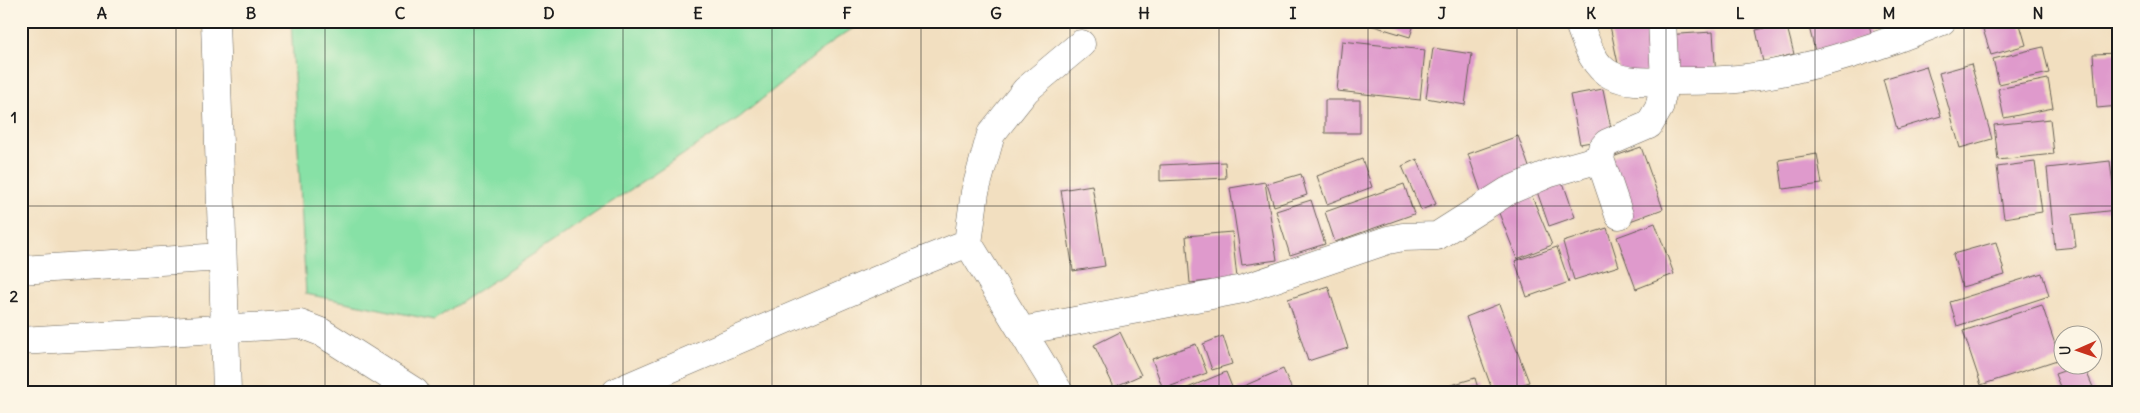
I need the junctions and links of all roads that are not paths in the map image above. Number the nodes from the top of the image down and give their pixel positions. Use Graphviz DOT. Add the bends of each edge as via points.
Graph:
graph roads {
  1 [pos="215,21"];
  2 [pos="1578,21"];
  3 [pos="1662,21"];
  4 [pos="1942,21"];
  5 [pos="1885,32"];
  6 [pos="1081,44"];
  7 [pos="1665,81"];
  8 [pos="1600,159"];
  9 [pos="1619,215"];
  10 [pos="968,243"];
  11 [pos="222,257"];
  12 [pos="21,270"];
  13 [pos="225,328"];
  14 [pos="1022,331"];
  15 [pos="21,341"];
  16 [pos="227,392"];
  17 [pos="415,392"];
  18 [pos="616,392"];
  19 [pos="1058,392"];
  1 -- 11 [label="street"];
  2 -- 7 [label="street" via="1588,48 1600,67 1612,76 1635,81"];
  3 -- 7 [label="street"];
  4 -- 5 [label="street"];
  5 -- 7 [label="street" via="1811,64 1759,76"];
  6 -- 10 [label="street" via="1026,90 991,134 975,192"];
  7 -- 8 [label="street" via="1658,108 1649,125 1607,144"];
  8 -- 9 [label="street"];
  8 -- 14 [label="street" via="1550,173 1508,191 1437,236 1392,238 1243,289"];
  10 -- 14 [label="street"];
  10 -- 18 [label="street"];
  11 -- 12 [label="street"];
  11 -- 13 [label="street"];
  13 -- 15 [label="street"];
  13 -- 16 [label="street"];
  13 -- 17 [label="street" via="300,324 321,332"];
  14 -- 19 [label="street"];
}
